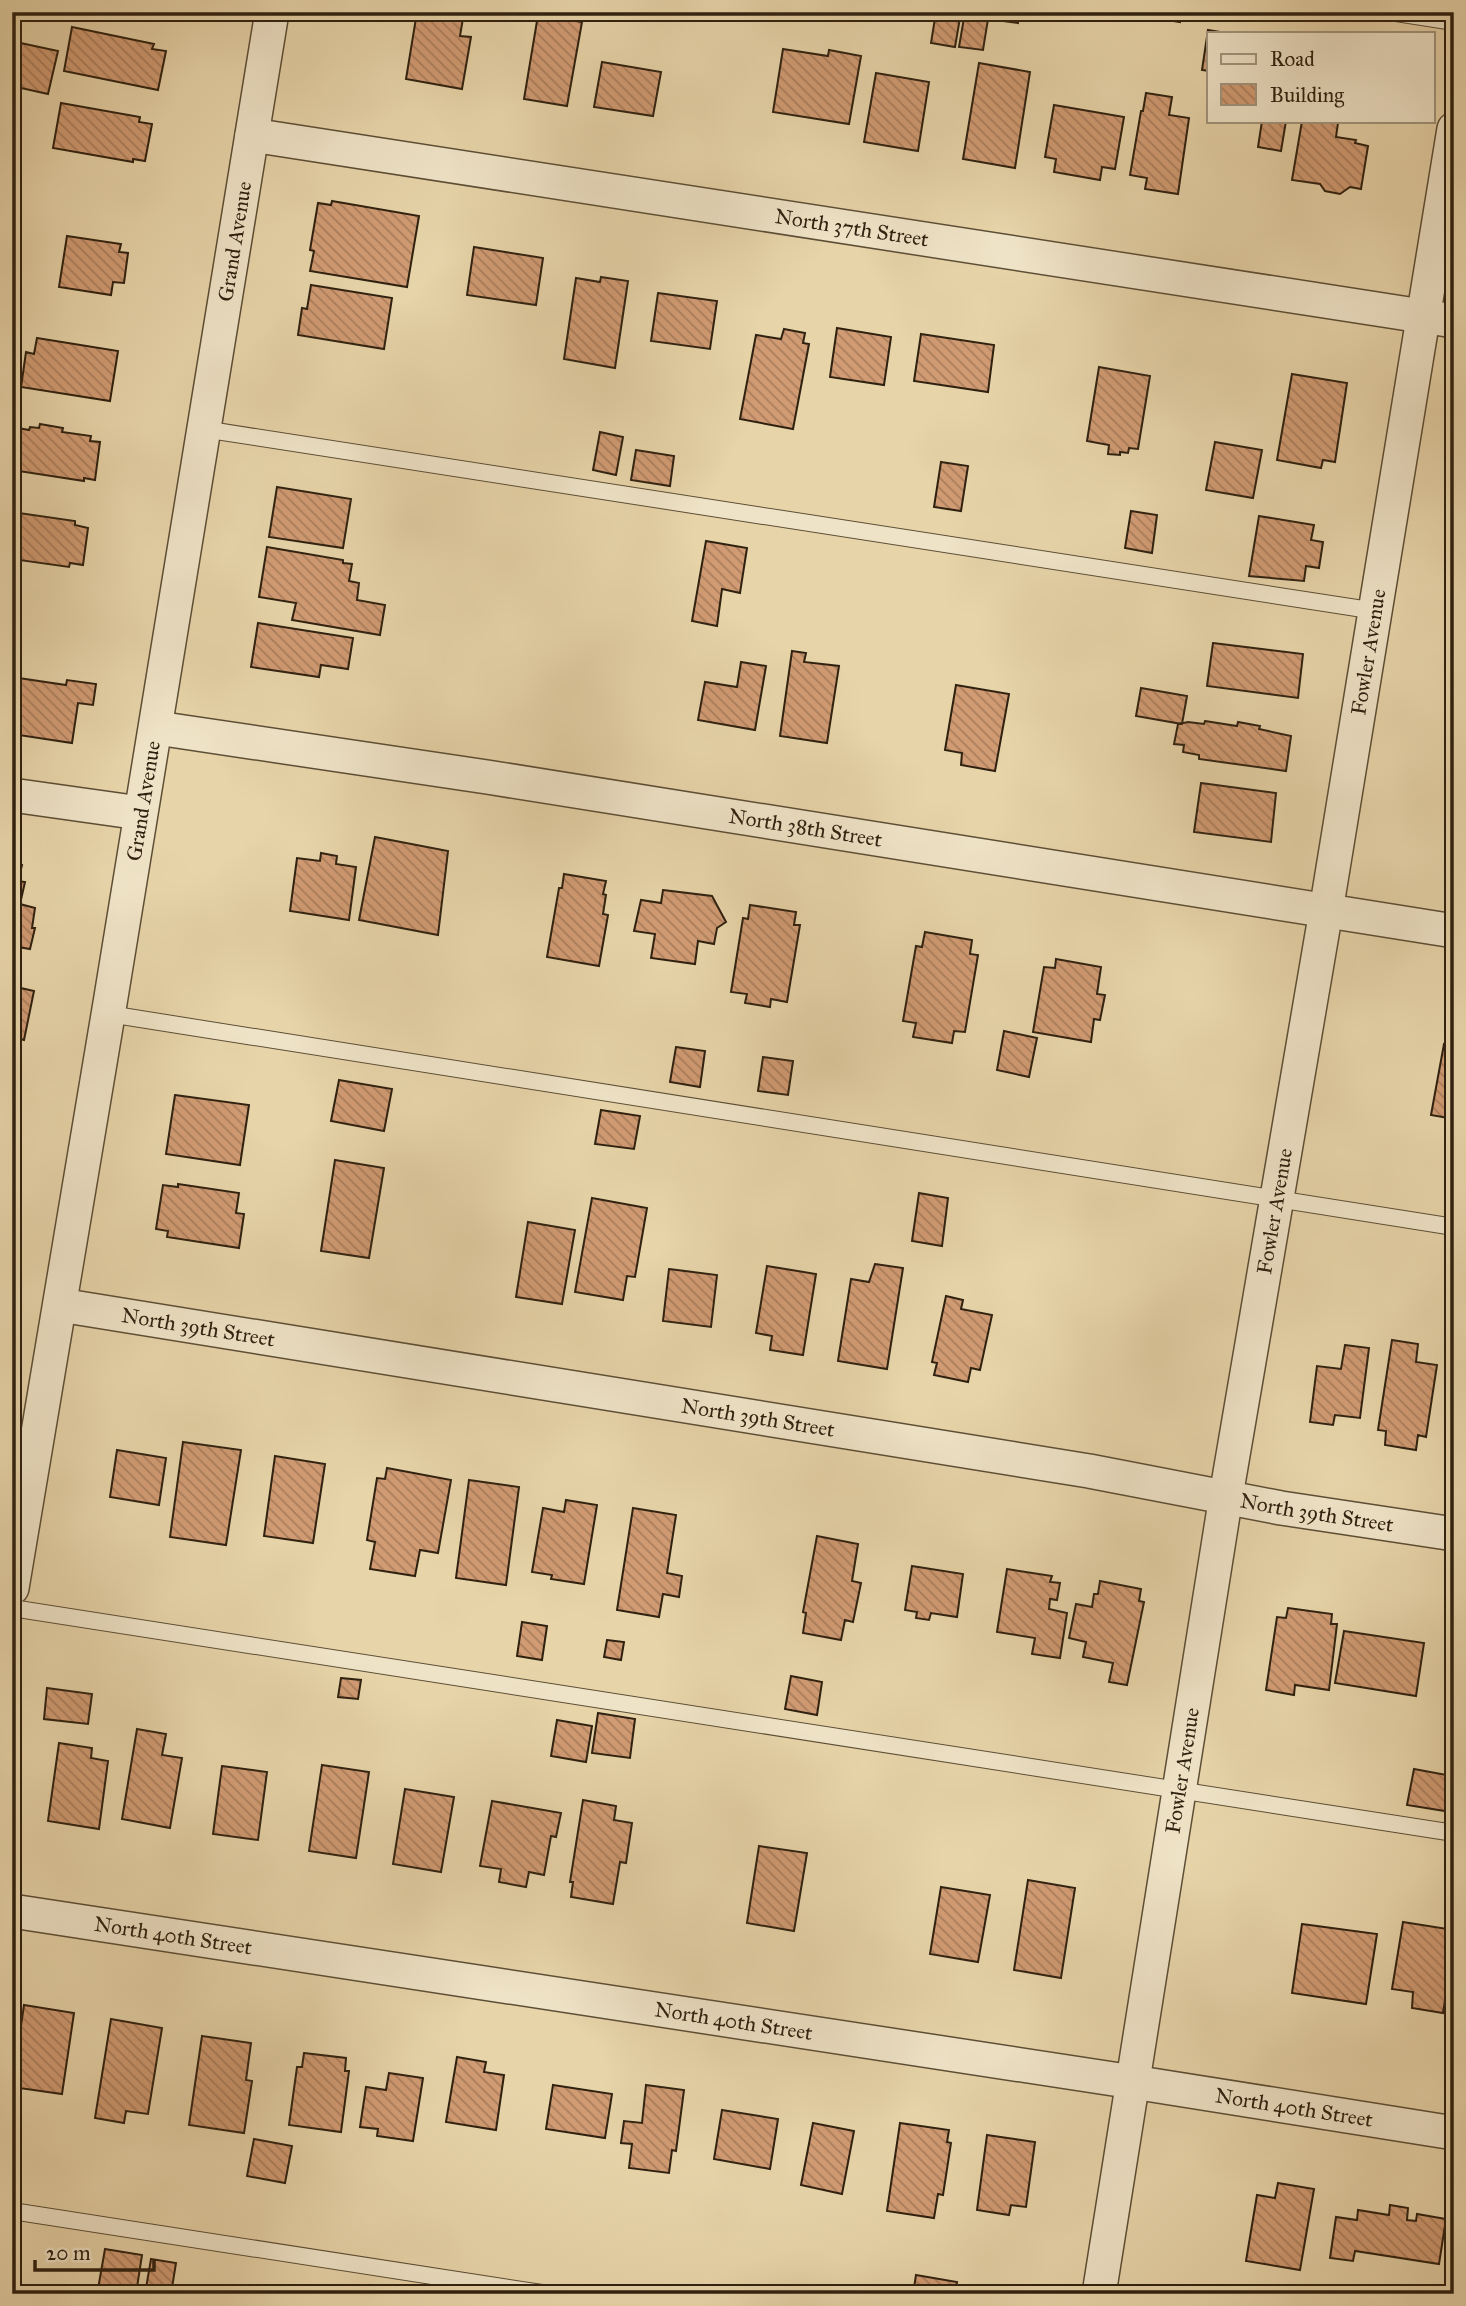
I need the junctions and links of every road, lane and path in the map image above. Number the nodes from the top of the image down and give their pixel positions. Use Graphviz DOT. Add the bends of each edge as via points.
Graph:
graph roads {
  1 [pos="272,12"];
  2 [pos="1390,12"];
  3 [pos="1454,22"];
  4 [pos="1454,129"];
  5 [pos="252,135"];
  6 [pos="1439,318"];
  7 [pos="203,429"];
  8 [pos="1376,611"];
  9 [pos="157,728"];
  10 [pos="12,794"];
  11 [pos="140,813"];
  12 [pos="1326,911"];
  13 [pos="1454,930"];
  14 [pos="109,1014"];
  15 [pos="1277,1200"];
  16 [pos="1454,1227"];
  17 [pos="60,1306"];
  18 [pos="1226,1496"];
  19 [pos="1454,1534"];
  20 [pos="12,1588"];
  21 [pos="12,1608"];
  22 [pos="1180,1790"];
  23 [pos="1454,1833"];
  24 [pos="12,1910"];
  25 [pos="1133,2082"];
  26 [pos="1454,2133"];
  27 [pos="12,2211"];
  28 [pos="548,2294"];
  29 [pos="1099,2294"];
  1 -- 5 [label="street, Grand Avenue"];
  2 -- 3 [label="lane"];
  4 -- 6 [label="street, Fowler Avenue"];
  5 -- 6 [label="street, North 37th Street"];
  5 -- 7 [label="street, Grand Avenue"];
  6 -- 8 [label="street, Fowler Avenue"];
  7 -- 8 [label="lane"];
  7 -- 9 [label="street, Grand Avenue"];
  8 -- 12 [label="street, Fowler Avenue"];
  9 -- 11 [label="street, Grand Avenue"];
  9 -- 12 [label="street, North 38th Street"];
  10 -- 11 [label="street"];
  11 -- 14 [label="street, Grand Avenue"];
  12 -- 13 [label="street, North 38th Street"];
  12 -- 15 [label="street, Fowler Avenue"];
  14 -- 15 [label="lane"];
  14 -- 17 [label="street, Grand Avenue"];
  15 -- 16 [label="lane"];
  15 -- 18 [label="street, Fowler Avenue"];
  17 -- 18 [label="street, North 39th Street"];
  17 -- 20 [label="street, Grand Avenue"];
  18 -- 19 [label="street, North 39th Street"];
  18 -- 22 [label="street, Fowler Avenue"];
  21 -- 22 [label="lane"];
  22 -- 23 [label="lane"];
  22 -- 25 [label="street, Fowler Avenue"];
  24 -- 25 [label="street, North 40th Street"];
  25 -- 26 [label="street, North 40th Street"];
  25 -- 29 [label="street, Fowler Avenue"];
  27 -- 28 [label="lane"];
}
